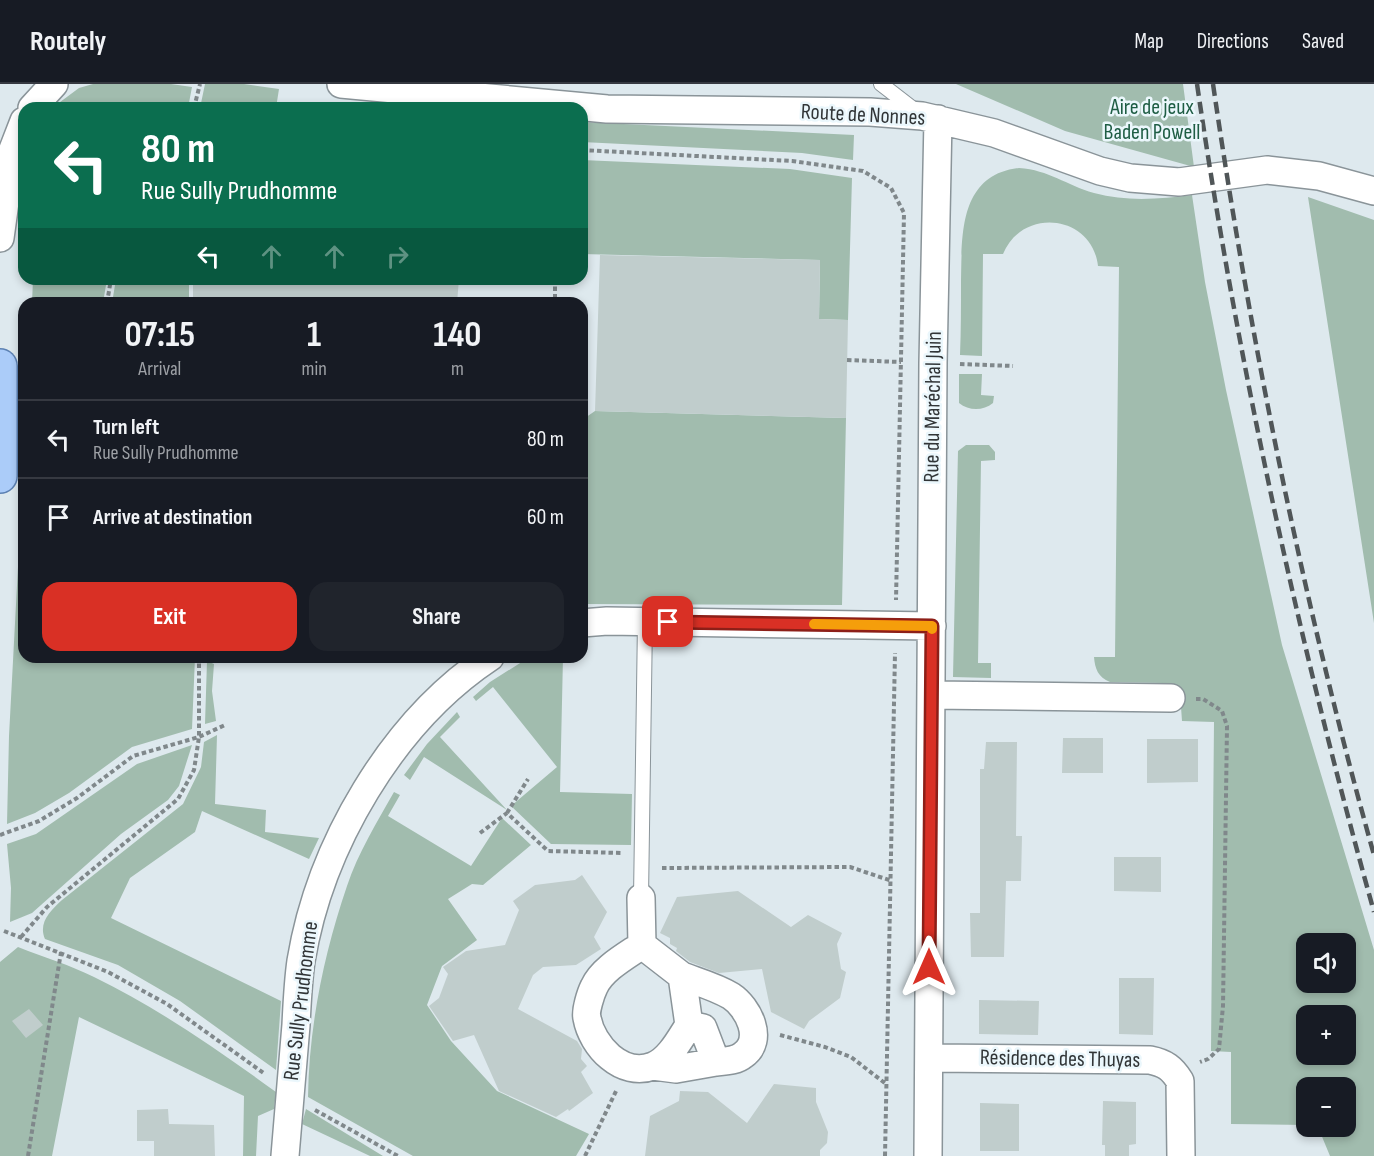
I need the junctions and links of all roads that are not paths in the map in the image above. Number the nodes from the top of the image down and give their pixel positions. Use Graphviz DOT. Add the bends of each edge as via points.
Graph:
graph roads {
  1 [pos="54,84"];
  2 [pos="341,84"];
  3 [pos="881,84"];
  4 [pos="38,102"];
  5 [pos="533,102"];
  6 [pos="588,107"];
  7 [pos="930,117"];
  8 [pos="18,136"];
  9 [pos="1374,191"];
  10 [pos="0,238"];
  11 [pos="0,366"];
  12 [pos="0,476"];
  13 [pos="645,621"];
  14 [pos="588,622"];
  15 [pos="932,626"];
  16 [pos="481,663"];
  17 [pos="931,694"];
  18 [pos="1171,698"];
  19 [pos="641,898"];
  20 [pos="642,945"];
  21 [pos="682,976"];
  22 [pos="731,996"];
  23 [pos="696,1027"];
  24 [pos="929,1058"];
  25 [pos="716,1062"];
  26 [pos="640,1067"];
  27 [pos="285,1156"];
  28 [pos="928,1156"];
  29 [pos="1181,1156"];
  1 -- 4 [label="street"];
  2 -- 5 [label="street, Route de Nonnes"];
  3 -- 7 [label="lane"];
  6 -- 7 [label="street, Route de Nonnes" via="870,112"];
  7 -- 9 [label="street, Route de Nonnes" via="994,133 1130,178 1179,183 1267,170 1319,176"];
  7 -- 15 [label="street, Rue du Maréchal Juin"];
  8 -- 10 [label="street" via="12,152"];
  11 -- 12 [label="main road"];
  13 -- 14 [label="street"];
  13 -- 15 [label="street"];
  13 -- 19 [label="lane"];
  15 -- 17 [label="street, Rue du Maréchal Juin"];
  16 -- 27 [label="street, Rue Sully Prudhomme" via="391,753 334,850 312,907 301,963"];
  17 -- 18 [label="street"];
  17 -- 24 [label="street, Rue du Maréchal Juin"];
  19 -- 20 [label="street"];
  20 -- 21 [label="street"];
  20 -- 26 [label="street" via="594,986 586,1017 601,1050"];
  21 -- 22 [label="street"];
  21 -- 23 [label="street"];
  22 -- 23 [label="street"];
  22 -- 25 [label="street" via="746,1009 753,1040 745,1054"];
  23 -- 25 [label="street"];
  23 -- 26 [label="street" via="671,1051"];
  24 -- 28 [label="street, Rue du Maréchal Juin"];
  24 -- 29 [label="street, Résidence des Thuyas" via="1163,1063 1174,1070 1180,1081"];
  25 -- 26 [label="street" via="676,1069"];
}
